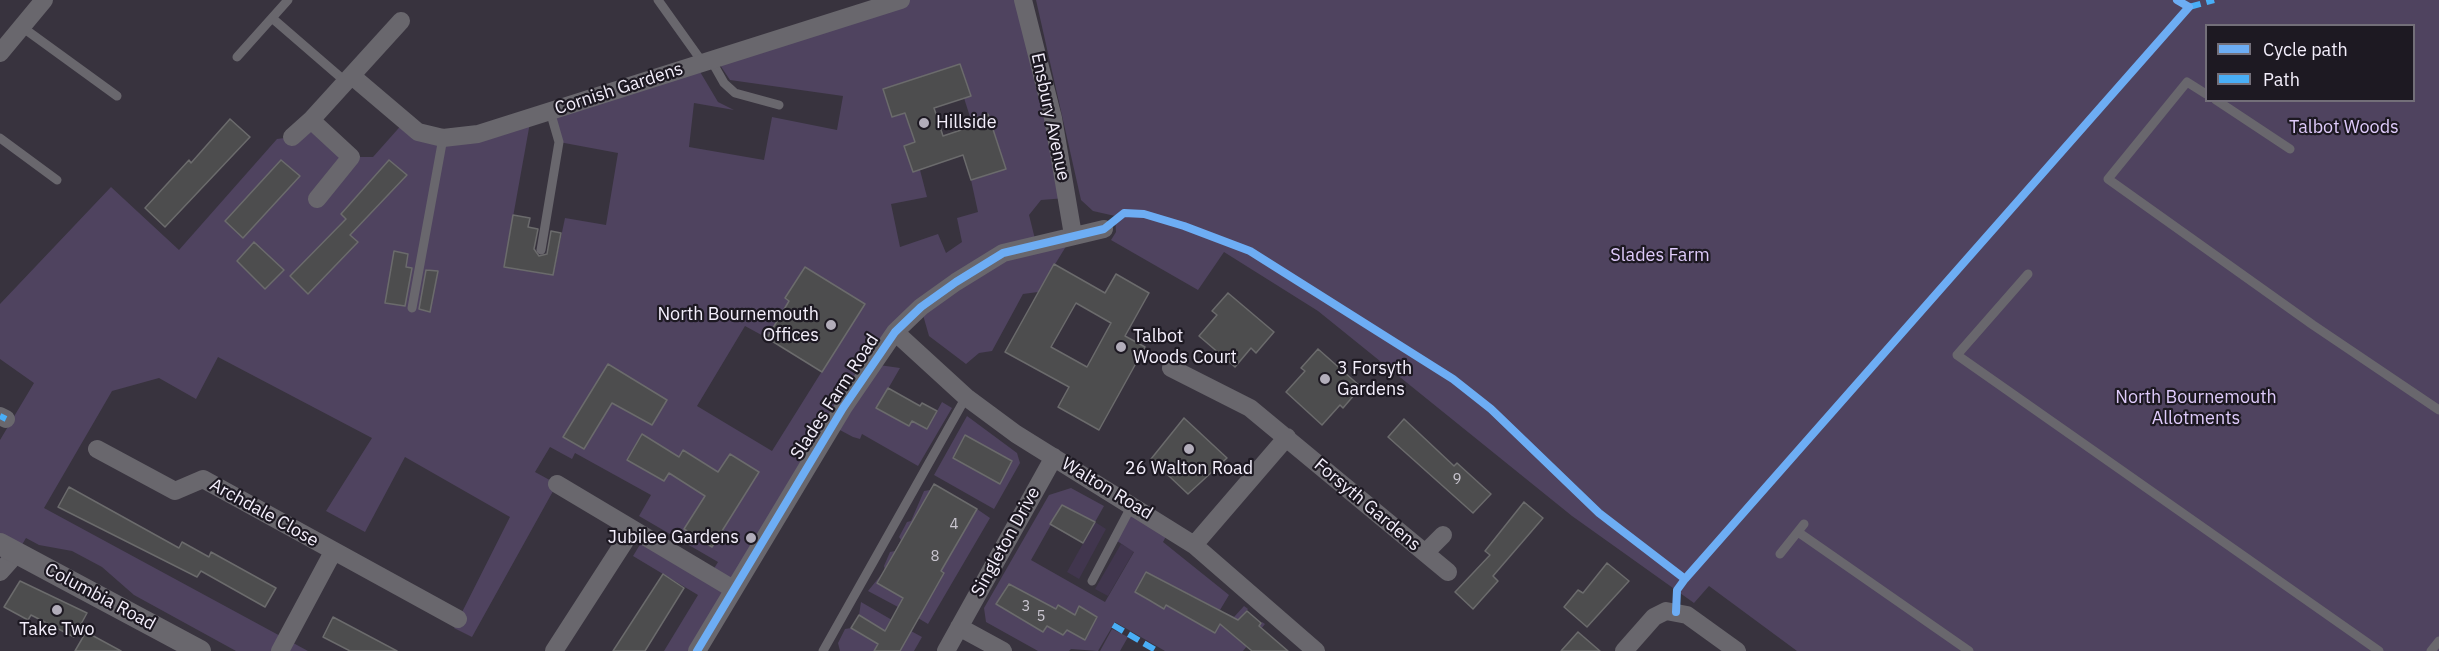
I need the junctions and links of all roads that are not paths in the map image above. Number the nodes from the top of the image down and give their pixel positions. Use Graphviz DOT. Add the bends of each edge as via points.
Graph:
graph roads {
  1 [pos="44,0"];
  2 [pos="288,0"];
  3 [pos="658,0"];
  4 [pos="901,0"];
  5 [pos="1023,0"];
  6 [pos="273,18"];
  7 [pos="401,21"];
  8 [pos="22,27"];
  9 [pos="0,53"];
  10 [pos="237,57"];
  11 [pos="707,62"];
  12 [pos="349,79"];
  13 [pos="2205,93"];
  14 [pos="117,96"];
  15 [pos="2219,102"];
  16 [pos="779,105"];
  17 [pos="550,111"];
  18 [pos="311,120"];
  19 [pos="292,137"];
  20 [pos="0,138"];
  21 [pos="443,138"];
  22 [pos="2290,149"];
  23 [pos="57,180"];
  24 [pos="317,200"];
  25 [pos="1104,229"];
  26 [pos="1072,235"];
  27 [pos="541,250"];
  28 [pos="2028,274"];
  29 [pos="412,308"];
  30 [pos="895,332"];
  31 [pos="1172,368"];
  32 [pos="966,397"];
  33 [pos="2439,410"];
  34 [pos="1287,437"];
  35 [pos="97,449"];
  36 [pos="1054,457"];
  37 [pos="557,484"];
  38 [pos="1132,505"];
  39 [pos="1804,524"];
  40 [pos="632,530"];
  41 [pos="1798,532"];
  42 [pos="1443,535"];
  43 [pos="1194,545"];
  44 [pos="8,549"];
  45 [pos="333,552"];
  46 [pos="1425,553"];
  47 [pos="1780,554"];
  48 [pos="0,572"];
  49 [pos="1448,572"];
  50 [pos="1092,581"];
  51 [pos="733,589"];
  52 [pos="459,619"];
  53 [pos="959,627"];
  54 [pos="2439,641"];
  55 [pos="200,651"];
  56 [pos="280,651"];
  57 [pos="554,651"];
  58 [pos="697,651"];
  59 [pos="823,651"];
  60 [pos="946,651"];
  61 [pos="1003,651"];
  62 [pos="1316,651"];
  63 [pos="1624,651"];
  64 [pos="1737,651"];
  65 [pos="1969,651"];
  66 [pos="2379,651"];
  67 [pos="2431,651"];
  1 -- 8 [label="street"];
  2 -- 6 [label="lane"];
  3 -- 11 [label="lane"];
  4 -- 11 [label="street, Cornish Gardens"];
  5 -- 26 [label="street, Ensbury Avenue" via="1053,118"];
  6 -- 10 [label="lane"];
  6 -- 12 [label="lane"];
  7 -- 12 [label="street"];
  8 -- 9 [label="street"];
  8 -- 14 [label="lane"];
  11 -- 16 [label="lane" via="735,93"];
  11 -- 17 [label="street, Cornish Gardens"];
  12 -- 18 [label="street"];
  12 -- 21 [label="street, Cornish Gardens" via="418,132"];
  13 -- 33 [label="lane" via="2187,82 2108,179"];
  15 -- 22 [label="lane"];
  17 -- 21 [label="street, Cornish Gardens" via="478,134"];
  17 -- 27 [label="lane" via="559,142"];
  18 -- 19 [label="street"];
  18 -- 24 [label="street" via="351,157"];
  20 -- 23 [label="lane"];
  21 -- 29 [label="lane"];
  25 -- 26 [label="street, Slades Farm Road"];
  26 -- 30 [label="street, Slades Farm Road" via="1003,253 938,295"];
  28 -- 66 [label="lane" via="1957,356"];
  30 -- 32 [label="street, Walton Road"];
  30 -- 51 [label="street, Slades Farm Road" via="866,372"];
  31 -- 34 [label="street, Forsyth Gardens" via="1250,408"];
  32 -- 36 [label="street, Walton Road"];
  32 -- 59 [label="lane"];
  34 -- 43 [label="street"];
  34 -- 46 [label="street, Forsyth Gardens"];
  35 -- 45 [label="street, Archdale Close" via="175,491 203,479"];
  36 -- 38 [label="street, Walton Road"];
  36 -- 53 [label="street, Singleton Drive"];
  37 -- 40 [label="street"];
  38 -- 43 [label="street, Walton Road"];
  38 -- 50 [label="lane"];
  39 -- 41 [label="lane"];
  40 -- 51 [label="street"];
  40 -- 57 [label="street"];
  41 -- 47 [label="lane"];
  41 -- 65 [label="lane"];
  42 -- 46 [label="street"];
  43 -- 62 [label="street, Walton Road"];
  44 -- 48 [label="street"];
  44 -- 55 [label="street, Columbia Road"];
  45 -- 52 [label="street, Archdale Close"];
  45 -- 56 [label="street, Archdale Close"];
  46 -- 49 [label="street, Forsyth Gardens"];
  51 -- 58 [label="street, Slades Farm Road"];
  53 -- 60 [label="street, Singleton Drive"];
  53 -- 61 [label="street"];
  54 -- 67 [label="lane"];
  63 -- 64 [label="street" via="1654,617 1666,611 1687,615"];
}
